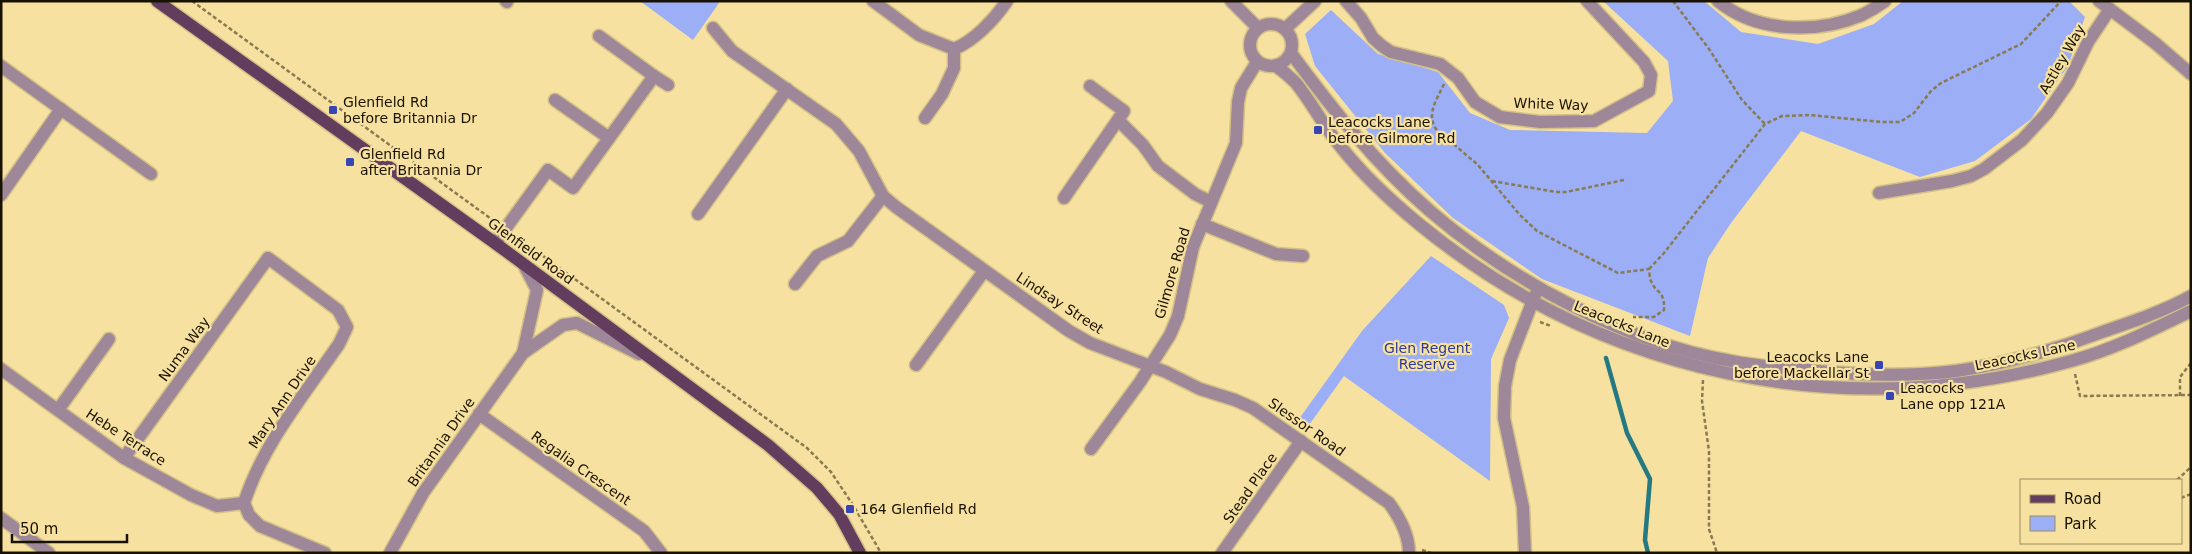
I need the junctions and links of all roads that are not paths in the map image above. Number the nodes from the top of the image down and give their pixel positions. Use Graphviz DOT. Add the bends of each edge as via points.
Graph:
graph roads {
  1 [pos="157,1"];
  2 [pos="873,1"];
  3 [pos="1007,1"];
  4 [pos="1231,1"];
  5 [pos="1315,1"];
  6 [pos="1346,1"];
  7 [pos="1587,1"];
  8 [pos="1718,1"];
  9 [pos="1886,1"];
  10 [pos="2104,5"];
  11 [pos="712,28"];
  12 [pos="1258,28"];
  13 [pos="1285,29"];
  14 [pos="599,36"];
  15 [pos="954,49"];
  16 [pos="1291,53"];
  17 [pos="1257,62"];
  18 [pos="2188,65"];
  19 [pos="1,66"];
  20 [pos="1276,66"];
  21 [pos="654,76"];
  22 [pos="668,85"];
  23 [pos="1090,86"];
  24 [pos="787,90"];
  25 [pos="555,100"];
  26 [pos="61,109"];
  27 [pos="925,118"];
  28 [pos="1118,120"];
  29 [pos="609,138"];
  30 [pos="151,174"];
  31 [pos="1879,193"];
  32 [pos="1,195"];
  33 [pos="883,196"];
  34 [pos="1064,198"];
  35 [pos="1211,202"];
  36 [pos="698,214"];
  37 [pos="1202,224"];
  38 [pos="494,243"];
  39 [pos="1303,256"];
  40 [pos="268,258"];
  41 [pos="524,265"];
  42 [pos="984,271"];
  43 [pos="795,284"];
  44 [pos="1538,288"];
  45 [pos="2191,296"];
  46 [pos="1532,302"];
  47 [pos="2191,311"];
  48 [pos="109,339"];
  49 [pos="523,353"];
  50 [pos="916,365"];
  51 [pos="1151,366"];
  52 [pos="1,369"];
  53 [pos="668,370"];
  54 [pos="58,410"];
  55 [pos="479,414"];
  56 [pos="1301,442"];
  57 [pos="1091,449"];
  58 [pos="124,458"];
  59 [pos="244,503"];
  60 [pos="1,518"];
  61 [pos="49,553"];
  62 [pos="326,553"];
  63 [pos="390,553"];
  64 [pos="661,553"];
  65 [pos="860,553"];
  66 [pos="1222,553"];
  67 [pos="1409,553"];
  68 [pos="1525,553"];
  1 -- 38 [label="main road, Glenfield Road"];
  2 -- 15 [label="street" via="919,35"];
  3 -- 15 [label="street" via="976,35"];
  4 -- 12 [label="street"];
  5 -- 13 [label="street"];
  6 -- 7 [label="street, White Way" via="1373,38 1391,52 1429,60 1450,70 1475,102 1500,117 1540,122 1594,121 1649,91 1651,75 1644,62"];
  8 -- 9 [label="street" via="1750,19 1774,27 1832,24 1862,14"];
  10 -- 18 [label="street"];
  10 -- 31 [label="street, Astley Way" via="2074,73 2058,99 2016,144 1971,176"];
  11 -- 24 [label="street, Lindsay Street" via="732,51"];
  12 -- 13 [label="street" via="1274,24"];
  12 -- 17 [label="street" via="1249,46"];
  13 -- 16 [label="street" via="1291,38"];
  14 -- 21 [label="street"];
  15 -- 27 [label="street" via="954,68 942,94"];
  16 -- 20 [label="street"];
  16 -- 44 [label="street, Leacocks Lane" via="1354,137 1392,176 1472,243"];
  17 -- 20 [label="street"];
  17 -- 35 [label="street, Gilmore Road" via="1241,88 1236,143"];
  19 -- 26 [label="street"];
  20 -- 46 [label="street, Leacocks Lane" via="1295,82 1340,147 1417,222 1461,256"];
  21 -- 22 [label="street"];
  21 -- 29 [label="street"];
  23 -- 28 [label="street" via="1124,111"];
  24 -- 33 [label="street, Lindsay Street" via="836,124 849,137"];
  24 -- 36 [label="street"];
  25 -- 29 [label="street"];
  26 -- 30 [label="street"];
  26 -- 32 [label="street"];
  28 -- 34 [label="street"];
  28 -- 35 [label="street" via="1158,166"];
  29 -- 38 [label="street" via="573,188 548,170"];
  33 -- 42 [label="street, Lindsay Street"];
  33 -- 43 [label="street" via="848,241 817,256"];
  35 -- 37 [label="street, Gilmore Road"];
  37 -- 39 [label="street" via="1276,254"];
  37 -- 51 [label="street, Gilmore Road" via="1191,255 1178,316"];
  38 -- 41 [label="main road, Glenfield Road"];
  40 -- 58 [label="street, Numa Way"];
  40 -- 59 [label="street, Mary Ann Drive" via="338,310 347,327 339,344 270,443"];
  41 -- 49 [label="street, Britannia Drive" via="538,290"];
  41 -- 53 [label="main road, Glenfield Road"];
  42 -- 50 [label="street"];
  42 -- 51 [label="street, Lindsay Street" via="1090,343"];
  44 -- 45 [label="street, Leacocks Lane" via="1623,329 1683,350 1778,368 1874,375 1956,371 2065,346"];
  44 -- 46 [label="street"];
  46 -- 47 [label="street, Leacocks Lane" via="1638,349 1705,369 1775,383 1831,389 1899,389 1998,378 2072,361 2143,334"];
  46 -- 68 [label="street" via="1510,360 1504,418 1523,507"];
  48 -- 54 [label="street"];
  49 -- 53 [label="street, Britannia Drive" via="563,325 577,323"];
  49 -- 55 [label="street, Britannia Drive"];
  51 -- 56 [label="street, Slessor Road" via="1200,389 1253,408"];
  51 -- 57 [label="street, Gilmore Road"];
  52 -- 54 [label="street, Hebe Terrace"];
  53 -- 65 [label="main road, Glenfield Road" via="768,445 817,488 839,514"];
  54 -- 58 [label="street, Hebe Terrace"];
  55 -- 63 [label="street, Britannia Drive" via="423,493"];
  55 -- 64 [label="street, Regalia Crescent" via="644,531"];
  56 -- 66 [label="street, Stead Place"];
  56 -- 67 [label="street, Slessor Road" via="1389,503 1406,532"];
  58 -- 59 [label="street, Hebe Terrace" via="217,506"];
  59 -- 62 [label="street" via="249,515 260,526"];
  60 -- 61 [label="street"];
}
